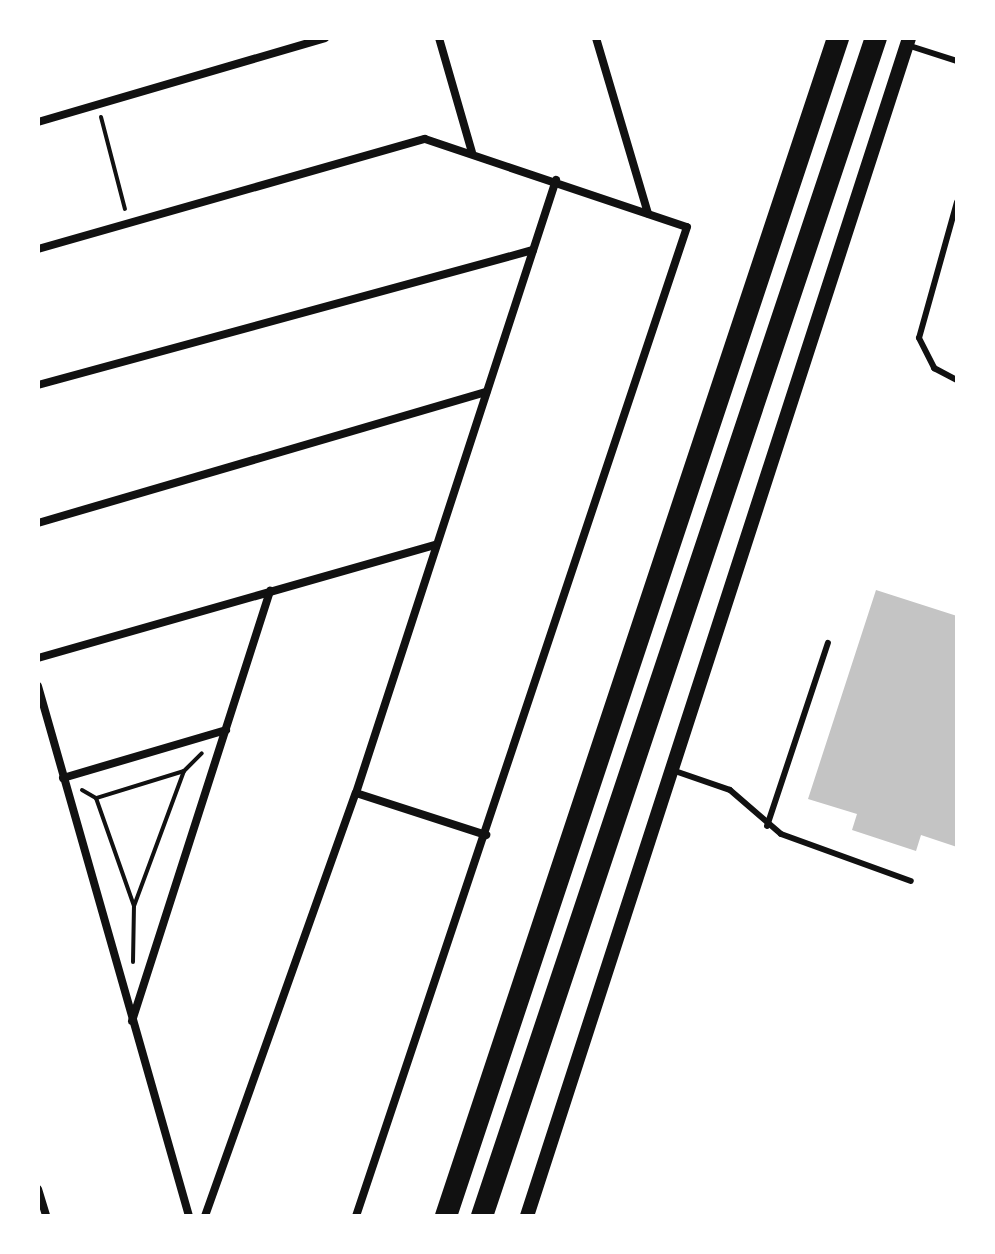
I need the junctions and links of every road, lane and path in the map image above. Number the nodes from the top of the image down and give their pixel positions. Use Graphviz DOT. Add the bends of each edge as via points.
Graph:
graph roads {
  1 [pos="325,38"];
  2 [pos="439,38"];
  3 [pos="596,38"];
  4 [pos="838,38"];
  5 [pos="876,38"];
  6 [pos="300,41"];
  7 [pos="908,41"];
  8 [pos="957,61"];
  9 [pos="98,105"];
  10 [pos="38,122"];
  11 [pos="472,152"];
  12 [pos="556,180"];
  13 [pos="957,202"];
  14 [pos="648,213"];
  15 [pos="128,223"];
  16 [pos="38,249"];
  17 [pos="533,250"];
  18 [pos="957,380"];
  19 [pos="38,385"];
  20 [pos="486,392"];
  21 [pos="38,523"];
  22 [pos="435,545"];
  23 [pos="270,591"];
  24 [pos="828,643"];
  25 [pos="38,658"];
  26 [pos="38,686"];
  27 [pos="226,730"];
  28 [pos="670,770"];
  29 [pos="63,778"];
  30 [pos="356,793"];
  31 [pos="767,826"];
  32 [pos="486,835"];
  33 [pos="911,881"];
  34 [pos="134,906"];
  35 [pos="132,1021"];
  36 [pos="38,1189"];
  37 [pos="46,1216"];
  38 [pos="189,1216"];
  39 [pos="205,1216"];
  40 [pos="356,1216"];
  41 [pos="446,1216"];
  42 [pos="482,1216"];
  43 [pos="527,1216"];
  1 -- 6 [label="street"];
  2 -- 11 [label="street"];
  3 -- 14 [label="street"];
  4 -- 41 [label="highway"];
  5 -- 42 [label="highway"];
  6 -- 9 [label="street"];
  7 -- 8 [label="lane"];
  7 -- 28 [label="street"];
  9 -- 10 [label="street"];
  9 -- 15 [label="path"];
  11 -- 12 [label="street"];
  11 -- 15 [label="street" via="416,140"];
  12 -- 14 [label="street"];
  12 -- 17 [label="street"];
  13 -- 18 [label="lane" via="919,338 934,368"];
  14 -- 32 [label="street" via="687,227"];
  15 -- 16 [label="street"];
  17 -- 19 [label="street"];
  17 -- 20 [label="street"];
  20 -- 21 [label="street"];
  20 -- 22 [label="street"];
  22 -- 23 [label="street"];
  22 -- 30 [label="street"];
  23 -- 25 [label="street"];
  23 -- 27 [label="street"];
  24 -- 31 [label="lane"];
  26 -- 29 [label="street"];
  27 -- 29 [label="street"];
  27 -- 35 [label="street"];
  28 -- 31 [label="lane" via="730,790"];
  28 -- 43 [label="street"];
  29 -- 35 [label="street"];
  30 -- 32 [label="street"];
  30 -- 39 [label="street"];
  31 -- 33 [label="lane"];
  32 -- 40 [label="street"];
  34 -- 34 [label="path" via="179,786 184,771 96,798"];
  35 -- 38 [label="street"];
  36 -- 37 [label="street"];
}
